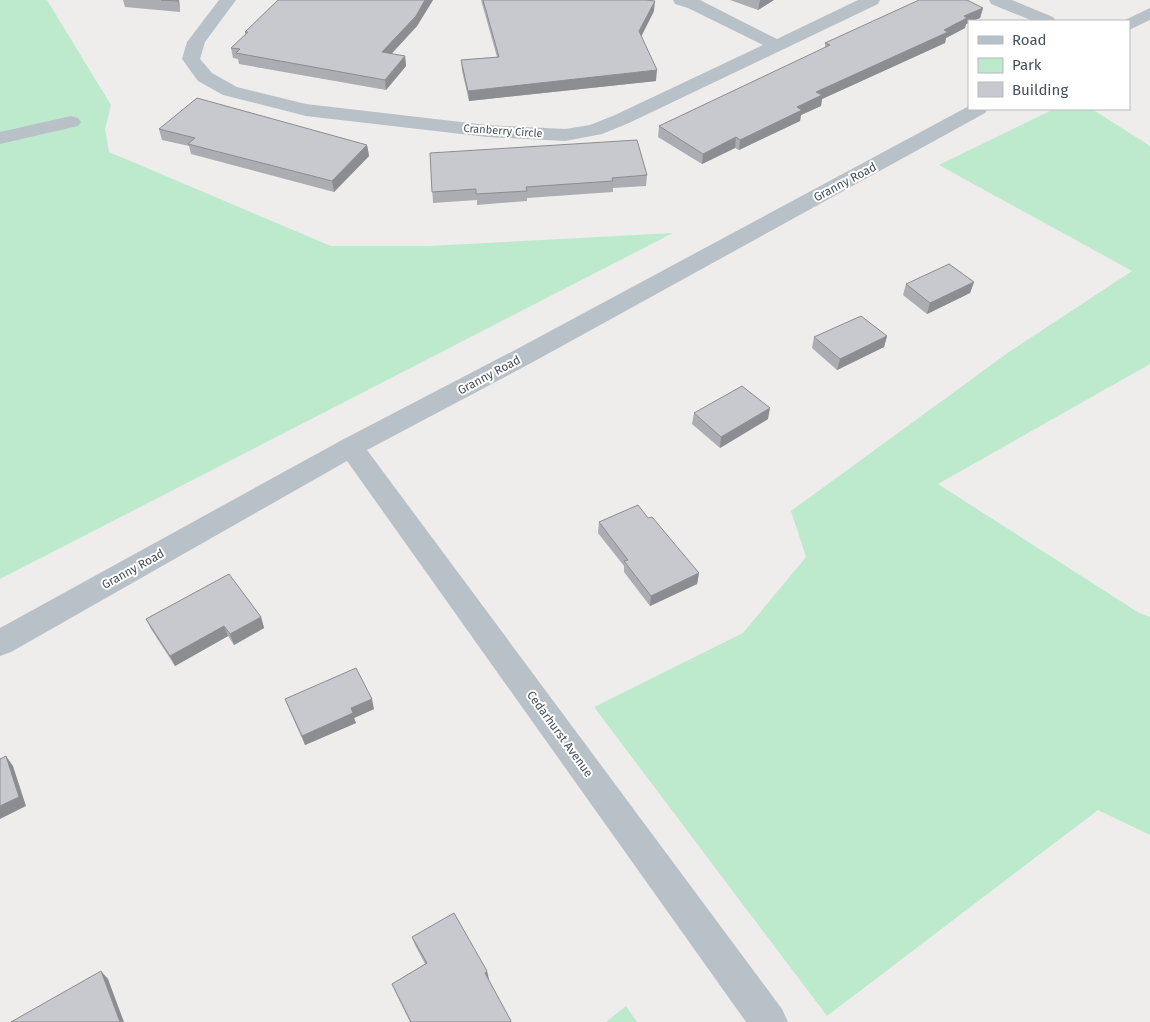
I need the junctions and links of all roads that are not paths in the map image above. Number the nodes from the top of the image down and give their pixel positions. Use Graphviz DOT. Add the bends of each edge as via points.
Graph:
graph roads {
  1 [pos="228,0"];
  2 [pos="681,0"];
  3 [pos="872,0"];
  4 [pos="997,0"];
  5 [pos="1150,13"];
  6 [pos="1045,20"];
  7 [pos="1130,24"];
  8 [pos="778,46"];
  9 [pos="976,110"];
  10 [pos="71,122"];
  11 [pos="0,138"];
  12 [pos="351,447"];
  13 [pos="0,643"];
  14 [pos="769,1022"];
  1 -- 8 [label="street, Cranberry Circle" via="196,42 191,59 205,77 230,91 306,110 487,131 565,135 595,130"];
  2 -- 8 [label="street"];
  3 -- 8 [label="street, Cranberry Circle"];
  4 -- 6 [label="street"];
  5 -- 7 [label="street"];
  9 -- 12 [label="street, Granny Road"];
  10 -- 11 [label="street"];
  12 -- 13 [label="street, Granny Road"];
  12 -- 14 [label="street, Cedarhurst Avenue"];
}
